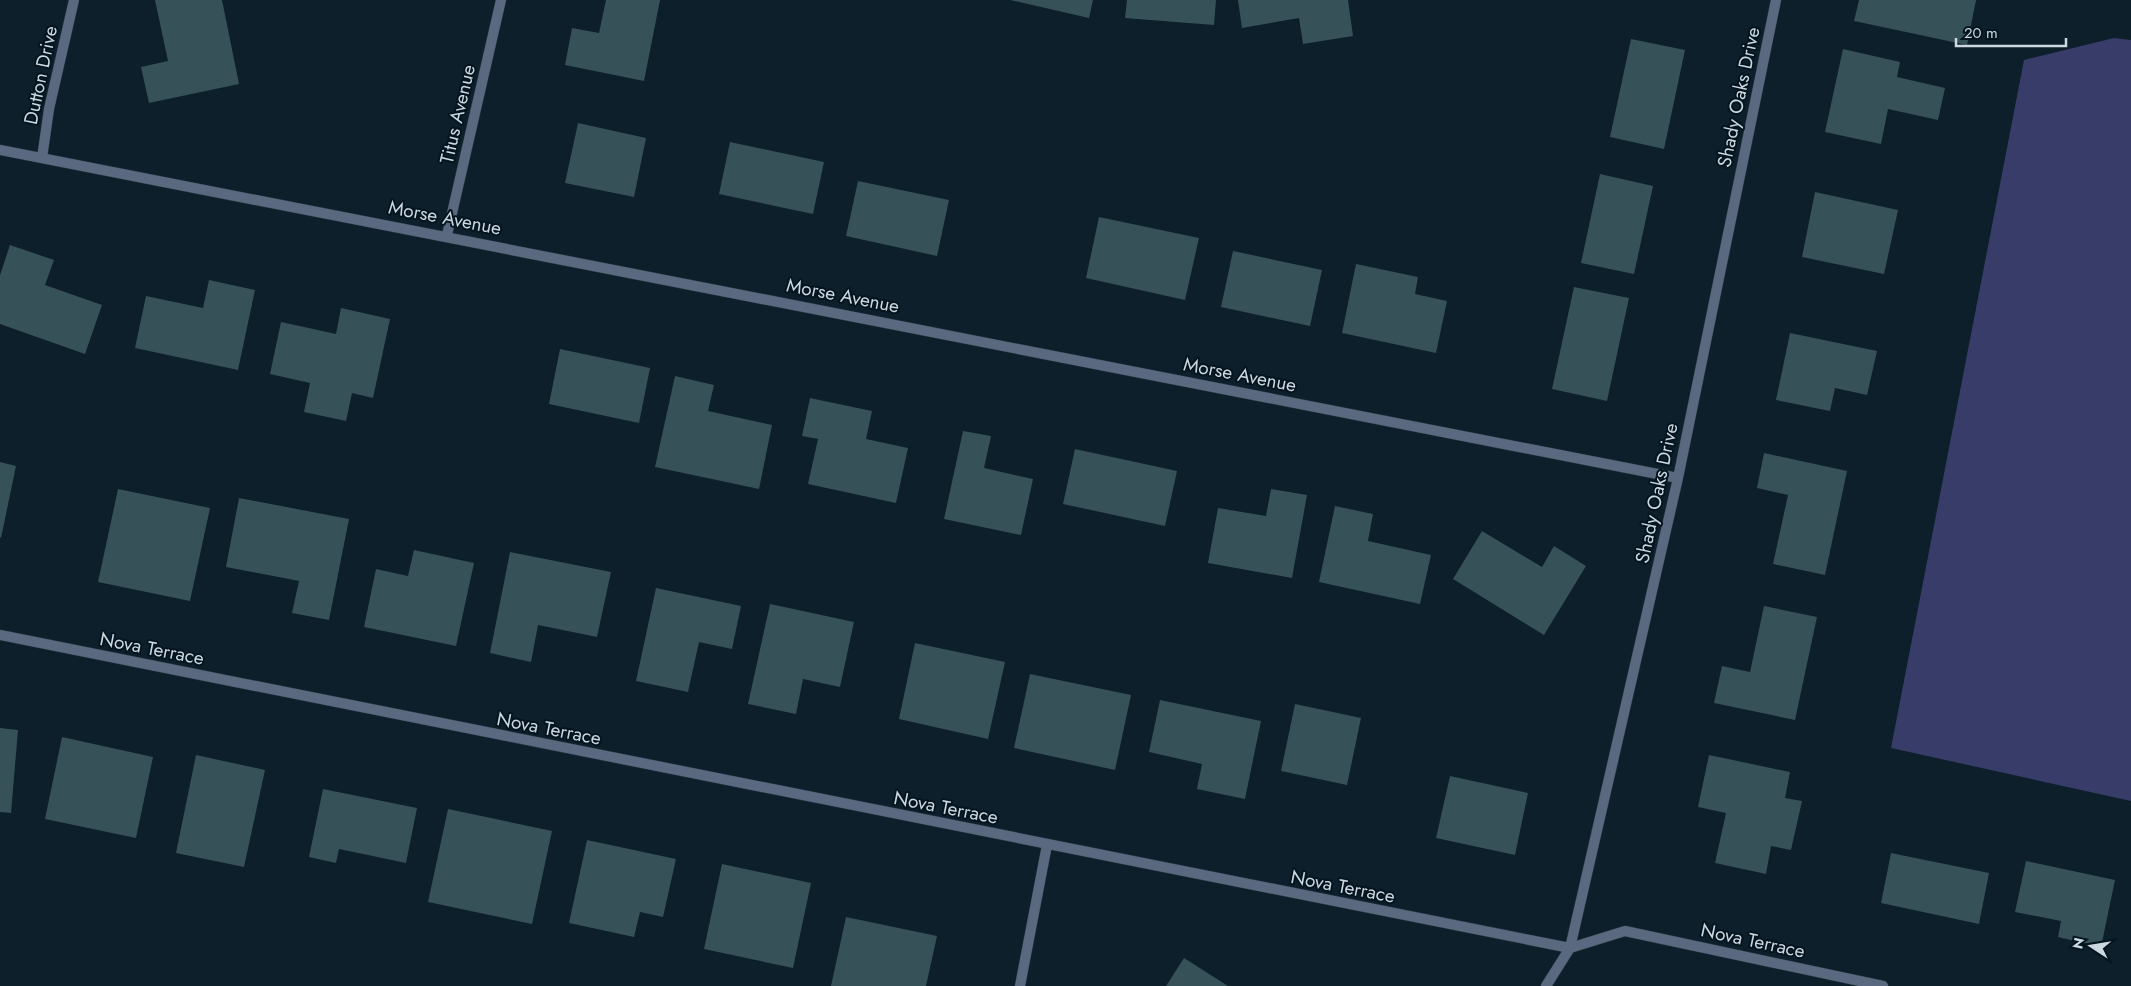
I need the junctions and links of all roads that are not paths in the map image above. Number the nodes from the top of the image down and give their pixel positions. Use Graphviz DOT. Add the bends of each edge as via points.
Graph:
graph roads {
  1 [pos="74,0"];
  2 [pos="501,0"];
  3 [pos="1776,0"];
  4 [pos="0,150"];
  5 [pos="42,158"];
  6 [pos="447,235"];
  7 [pos="1678,478"];
  8 [pos="0,635"];
  9 [pos="1047,845"];
  10 [pos="1570,948"];
  11 [pos="1020,986"];
  12 [pos="1546,986"];
  13 [pos="1883,986"];
  1 -- 5 [label="street, Dutton Drive" via="49,109"];
  2 -- 6 [label="street, Titus Avenue"];
  3 -- 7 [label="street, Shady Oaks Drive"];
  4 -- 5 [label="street, Morse Avenue"];
  5 -- 6 [label="street, Morse Avenue"];
  6 -- 7 [label="street, Morse Avenue"];
  7 -- 10 [label="street, Shady Oaks Drive"];
  8 -- 9 [label="street, Nova Terrace"];
  9 -- 10 [label="street, Nova Terrace"];
  9 -- 11 [label="street"];
  10 -- 12 [label="street, Shady Oaks Drive"];
  10 -- 13 [label="street, Nova Terrace" via="1626,931"];
}
